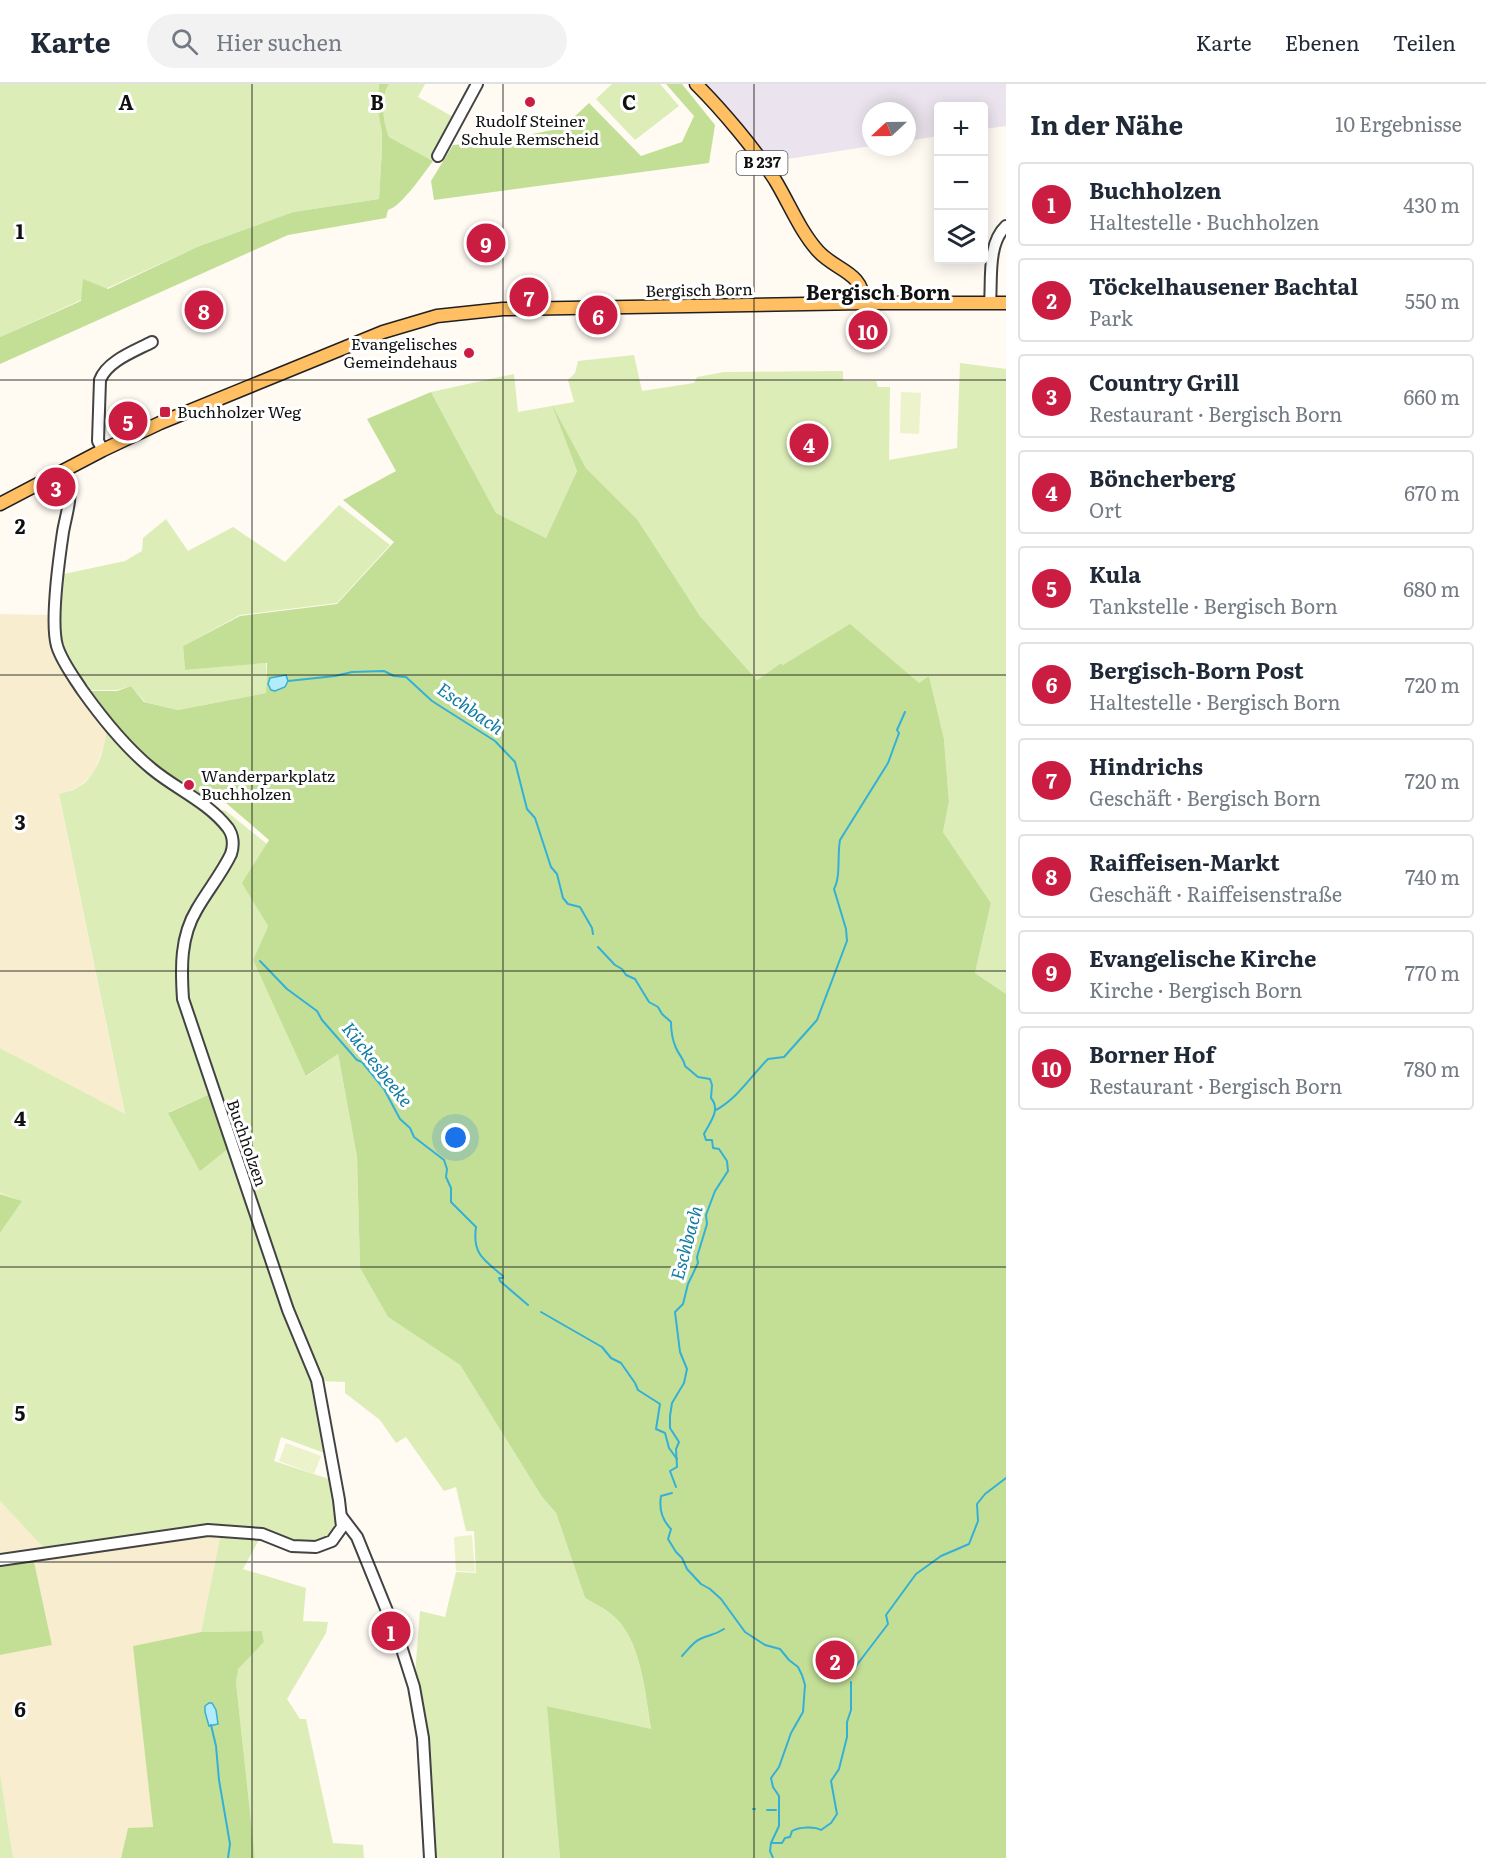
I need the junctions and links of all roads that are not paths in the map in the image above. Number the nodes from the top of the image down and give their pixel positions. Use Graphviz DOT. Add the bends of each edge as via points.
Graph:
graph roads {
  1 [pos="477,84"];
  2 [pos="696,84"];
  3 [pos="438,156"];
  4 [pos="1006,226"];
  5 [pos="864,303"];
  6 [pos="990,303"];
  7 [pos="1006,303"];
  8 [pos="152,342"];
  9 [pos="103,450"];
  10 [pos="64,470"];
  11 [pos="0,504"];
  12 [pos="341,1516"];
  13 [pos="0,1560"];
  14 [pos="430,1858"];
  1 -- 3 [label="street"];
  2 -- 5 [label="main road, B 237" via="774,178 816,249 856,279"];
  4 -- 6 [label="street" via="994,245"];
  5 -- 6 [label="main road, Bergisch Born"];
  5 -- 9 [label="main road, Bergisch Born" via="503,309 437,316 383,332 201,405"];
  6 -- 7 [label="main road, Bergisch Born"];
  8 -- 9 [label="street" via="103,373 98,441"];
  9 -- 10 [label="main road, Bergisch Born"];
  10 -- 11 [label="main road, Bergisch Born"];
  10 -- 12 [label="street, Buchholzen" via="71,494 54,620 58,650 82,689 151,769 212,812 231,832 233,843 228,861 188,928 182,955 183,999 284,1297 317,1380"];
  12 -- 13 [label="street" via="342,1527 337,1537 316,1547 292,1546 262,1534 208,1530"];
  12 -- 14 [label="street, Buchholzen" via="357,1537 414,1687 423,1738"];
}
